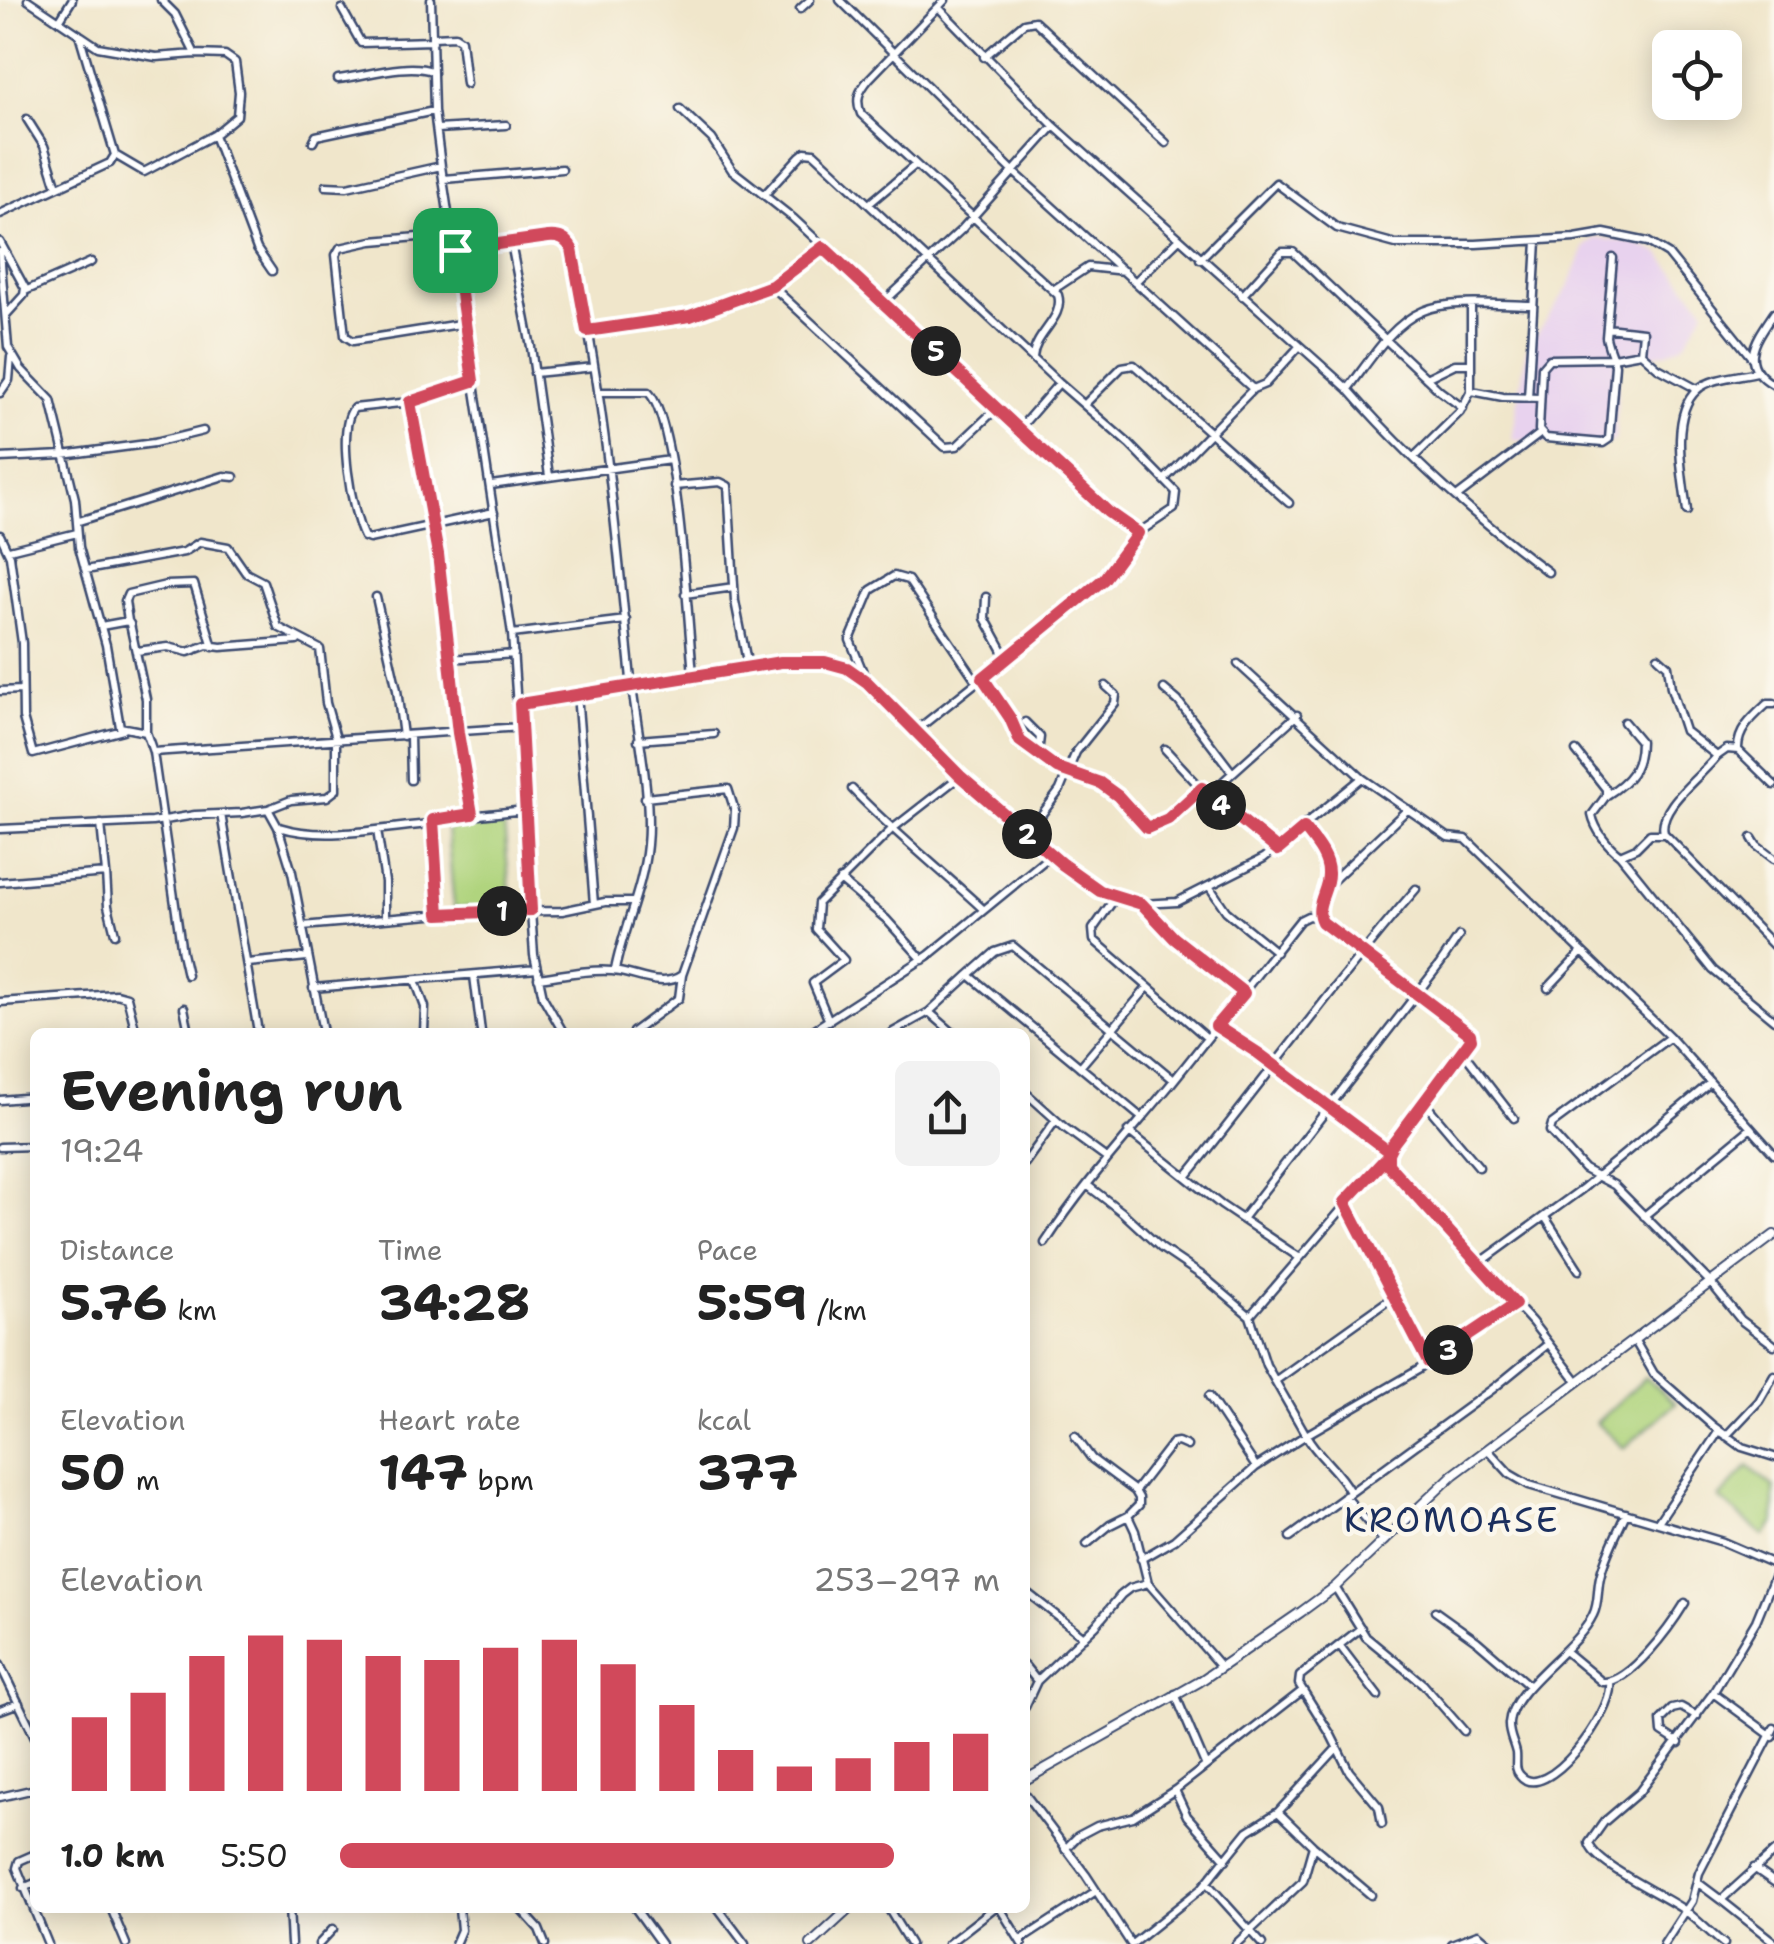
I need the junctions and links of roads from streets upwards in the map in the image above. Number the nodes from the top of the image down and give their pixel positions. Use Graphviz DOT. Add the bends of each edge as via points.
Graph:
graph roads {
  1 [pos="28,0"];
  2 [pos="72,0"];
  3 [pos="161,0"];
  4 [pos="432,0"];
  5 [pos="810,0"];
  6 [pos="840,0"];
  7 [pos="945,0"];
  8 [pos="940,8"];
  9 [pos="342,9"];
  10 [pos="800,9"];
  11 [pos="59,21"];
  12 [pos="79,34"];
  13 [pos="432,39"];
  14 [pos="896,53"];
  15 [pos="195,54"];
  16 [pos="984,57"];
  17 [pos="432,72"];
  18 [pos="338,80"];
  19 [pos="466,84"];
  20 [pos="680,109"];
  21 [pos="434,111"];
  22 [pos="27,119"];
  23 [pos="506,125"];
  24 [pos="1054,126"];
  25 [pos="436,129"];
  26 [pos="214,134"];
  27 [pos="313,142"];
  28 [pos="1166,143"];
  29 [pos="115,155"];
  30 [pos="440,166"];
  31 [pos="914,166"];
  32 [pos="562,169"];
  33 [pos="1014,172"];
  34 [pos="444,179"];
  35 [pos="326,186"];
  36 [pos="58,187"];
  37 [pos="765,194"];
  38 [pos="870,203"];
  39 [pos="0,214"];
  40 [pos="972,218"];
  41 [pos="453,234"];
  42 [pos="1614,234"];
  43 [pos="1179,239"];
  44 [pos="1537,240"];
  45 [pos="0,242"];
  46 [pos="511,242"];
  47 [pos="823,247"];
  48 [pos="455,250"];
  49 [pos="0,252"];
  50 [pos="1200,259"];
  51 [pos="931,260"];
  52 [pos="91,262"];
  53 [pos="272,271"];
  54 [pos="1128,272"];
  55 [pos="1136,281"];
  56 [pos="772,286"];
  57 [pos="1053,290"];
  58 [pos="25,291"];
  59 [pos="1242,296"];
  60 [pos="884,302"];
  61 [pos="1471,305"];
  62 [pos="1532,305"];
  63 [pos="1774,313"];
  64 [pos="6,316"];
  65 [pos="466,323"];
  66 [pos="1607,328"];
  67 [pos="587,331"];
  68 [pos="1387,341"];
  69 [pos="1298,348"];
  70 [pos="6,350"];
  71 [pos="1641,353"];
  72 [pos="1033,356"];
  73 [pos="1613,358"];
  74 [pos="1752,358"];
  75 [pos="1472,364"];
  76 [pos="594,367"];
  77 [pos="1756,372"];
  78 [pos="534,373"];
  79 [pos="1426,378"];
  80 [pos="473,381"];
  81 [pos="1059,383"];
  82 [pos="1774,385"];
  83 [pos="1253,389"];
  84 [pos="1348,389"];
  85 [pos="1697,389"];
  86 [pos="1471,391"];
  87 [pos="598,392"];
  88 [pos="0,393"];
  89 [pos="1528,398"];
  90 [pos="1540,398"];
  91 [pos="410,402"];
  92 [pos="1084,404"];
  93 [pos="997,408"];
  94 [pos="1464,408"];
  95 [pos="1019,429"];
  96 [pos="203,430"];
  97 [pos="1209,432"];
  98 [pos="1541,433"];
  99 [pos="63,454"];
  100 [pos="1414,456"];
  101 [pos="0,458"];
  102 [pos="670,460"];
  103 [pos="608,469"];
  104 [pos="549,476"];
  105 [pos="234,477"];
  106 [pos="1165,479"];
  107 [pos="491,485"];
  108 [pos="674,486"];
  109 [pos="1458,496"];
  110 [pos="1289,503"];
  111 [pos="1687,511"];
  112 [pos="494,512"];
  113 [pos="79,522"];
  114 [pos="432,526"];
  115 [pos="78,533"];
  116 [pos="1138,533"];
  117 [pos="0,535"];
  118 [pos="9,550"];
  119 [pos="86,570"];
  120 [pos="1548,572"];
  121 [pos="734,586"];
  122 [pos="685,594"];
  123 [pos="376,596"];
  124 [pos="986,597"];
  125 [pos="626,620"];
  126 [pos="128,622"];
  127 [pos="101,626"];
  128 [pos="512,634"];
  129 [pos="301,640"];
  130 [pos="213,646"];
  131 [pos="137,652"];
  132 [pos="514,654"];
  133 [pos="1658,657"];
  134 [pos="1007,658"];
  135 [pos="450,659"];
  136 [pos="1238,664"];
  137 [pos="748,667"];
  138 [pos="694,674"];
  139 [pos="980,680"];
  140 [pos="867,682"];
  141 [pos="632,684"];
  142 [pos="1106,686"];
  143 [pos="1164,689"];
  144 [pos="22,690"];
  145 [pos="0,691"];
  146 [pos="577,694"];
  147 [pos="1773,702"];
  148 [pos="520,704"];
  149 [pos="1297,715"];
  150 [pos="1025,722"];
  151 [pos="1624,722"];
  152 [pos="521,727"];
  153 [pos="123,730"];
  154 [pos="146,732"];
  155 [pos="914,732"];
  156 [pos="458,733"];
  157 [pos="714,734"];
  158 [pos="406,736"];
  159 [pos="336,738"];
  160 [pos="638,740"];
  161 [pos="1165,749"];
  162 [pos="1738,750"];
  163 [pos="154,752"];
  164 [pos="1576,752"];
  165 [pos="1038,753"];
  166 [pos="1717,756"];
  167 [pos="1232,772"];
  168 [pos="1067,773"];
  169 [pos="960,776"];
  170 [pos="1362,778"];
  171 [pos="411,780"];
  172 [pos="1774,784"];
  173 [pos="1202,788"];
  174 [pos="852,790"];
  175 [pos="1209,794"];
  176 [pos="1606,796"];
  177 [pos="645,798"];
  178 [pos="268,809"];
  179 [pos="525,810"];
  180 [pos="1408,810"];
  181 [pos="220,814"];
  182 [pos="472,814"];
  183 [pos="165,820"];
  184 [pos="101,824"];
  185 [pos="432,824"];
  186 [pos="278,827"];
  187 [pos="1304,828"];
  188 [pos="0,829"];
  189 [pos="376,830"];
  190 [pos="892,830"];
  191 [pos="1027,834"];
  192 [pos="1664,834"];
  193 [pos="1752,838"];
  194 [pos="1278,850"];
  195 [pos="1051,854"];
  196 [pos="1620,855"];
  197 [pos="1774,859"];
  198 [pos="106,872"];
  199 [pos="840,880"];
  200 [pos="0,882"];
  201 [pos="1209,886"];
  202 [pos="1327,886"];
  203 [pos="1416,889"];
  204 [pos="1115,898"];
  205 [pos="634,902"];
  206 [pos="594,904"];
  207 [pos="1142,904"];
  208 [pos="531,910"];
  209 [pos="984,910"];
  210 [pos="439,914"];
  211 [pos="385,917"];
  212 [pos="1318,917"];
  213 [pos="302,926"];
  214 [pos="115,934"];
  215 [pos="1459,936"];
  216 [pos="1774,946"];
  217 [pos="1276,952"];
  218 [pos="1360,952"];
  219 [pos="1582,952"];
  220 [pos="307,957"];
  221 [pos="923,960"];
  222 [pos="248,963"];
  223 [pos="615,970"];
  224 [pos="538,973"];
  225 [pos="188,975"];
  226 [pos="682,975"];
  227 [pos="969,975"];
  228 [pos="474,976"];
  229 [pos="415,980"];
  230 [pos="312,988"];
  231 [pos="1146,988"];
  232 [pos="1548,988"];
  233 [pos="1244,993"];
  234 [pos="1415,994"];
  235 [pos="0,1002"];
  236 [pos="184,1008"];
  237 [pos="929,1012"];
  238 [pos="1774,1020"];
  239 [pos="829,1021"];
  240 [pos="1112,1026"];
  241 [pos="1216,1026"];
  242 [pos="135,1028"];
  243 [pos="188,1028"];
  244 [pos="257,1028"];
  245 [pos="322,1028"];
  246 [pos="424,1028"];
  247 [pos="480,1028"];
  248 [pos="561,1028"];
  249 [pos="638,1028"];
  250 [pos="817,1028"];
  251 [pos="900,1028"];
  252 [pos="944,1028"];
  253 [pos="1206,1036"];
  254 [pos="1670,1037"];
  255 [pos="1463,1052"];
  256 [pos="1080,1066"];
  257 [pos="1275,1066"];
  258 [pos="1174,1080"];
  259 [pos="1710,1083"];
  260 [pos="30,1097"];
  261 [pos="1030,1097"];
  262 [pos="0,1100"];
  263 [pos="1424,1102"];
  264 [pos="1330,1106"];
  265 [pos="1142,1118"];
  266 [pos="1514,1118"];
  267 [pos="1056,1120"];
  268 [pos="1751,1128"];
  269 [pos="1128,1131"];
  270 [pos="1774,1134"];
  271 [pos="1764,1143"];
  272 [pos="30,1146"];
  273 [pos="0,1147"];
  274 [pos="1388,1154"];
  275 [pos="1774,1154"];
  276 [pos="1030,1156"];
  277 [pos="1106,1158"];
  278 [pos="1479,1166"];
  279 [pos="1600,1176"];
  280 [pos="1186,1178"];
  281 [pos="1088,1185"];
  282 [pos="1345,1202"];
  283 [pos="1644,1216"];
  284 [pos="1545,1218"];
  285 [pos="1242,1220"];
  286 [pos="1774,1236"];
  287 [pos="1045,1242"];
  288 [pos="1300,1258"];
  289 [pos="1480,1263"];
  290 [pos="1579,1270"];
  291 [pos="1711,1283"];
  292 [pos="1393,1296"];
  293 [pos="1515,1304"];
  294 [pos="1250,1316"];
  295 [pos="1635,1341"];
  296 [pos="1548,1344"];
  297 [pos="1774,1345"];
  298 [pos="1428,1362"];
  299 [pos="1774,1375"];
  300 [pos="1275,1381"];
  301 [pos="1578,1382"];
  302 [pos="1209,1396"];
  303 [pos="1723,1434"];
  304 [pos="1306,1435"];
  305 [pos="1076,1436"];
  306 [pos="1187,1446"];
  307 [pos="1488,1450"];
  308 [pos="1774,1457"];
  309 [pos="1256,1467"];
  310 [pos="1134,1492"];
  311 [pos="1347,1494"];
  312 [pos="1626,1513"];
  313 [pos="1128,1516"];
  314 [pos="1658,1522"];
  315 [pos="1290,1537"];
  316 [pos="1384,1541"];
  317 [pos="1087,1544"];
  318 [pos="1141,1559"];
  319 [pos="1774,1564"];
  320 [pos="1774,1577"];
  321 [pos="1148,1584"];
  322 [pos="1335,1587"];
  323 [pos="1030,1595"];
  324 [pos="1685,1604"];
  325 [pos="1435,1611"];
  326 [pos="1361,1628"];
  327 [pos="1084,1637"];
  328 [pos="1340,1646"];
  329 [pos="1566,1652"];
  330 [pos="0,1665"];
  331 [pos="1221,1667"];
  332 [pos="1030,1672"];
  333 [pos="1037,1681"];
  334 [pos="1610,1683"];
  335 [pos="1528,1685"];
  336 [pos="1302,1690"];
  337 [pos="1175,1694"];
  338 [pos="1713,1694"];
  339 [pos="1030,1696"];
  340 [pos="1378,1696"];
  341 [pos="19,1703"];
  342 [pos="0,1710"];
  343 [pos="1697,1716"];
  344 [pos="30,1726"];
  345 [pos="1464,1730"];
  346 [pos="1773,1734"];
  347 [pos="1679,1742"];
  348 [pos="1337,1748"];
  349 [pos="1204,1764"];
  350 [pos="1030,1777"];
  351 [pos="1175,1790"];
  352 [pos="30,1791"];
  353 [pos="0,1798"];
  354 [pos="1030,1801"];
  355 [pos="1278,1812"];
  356 [pos="1382,1824"];
  357 [pos="1313,1846"];
  358 [pos="1065,1849"];
  359 [pos="1774,1852"];
  360 [pos="30,1857"];
  361 [pos="1226,1860"];
  362 [pos="1754,1868"];
  363 [pos="1207,1882"];
  364 [pos="1697,1882"];
  365 [pos="1774,1882"];
  366 [pos="30,1885"];
  367 [pos="23,1888"];
  368 [pos="1096,1891"];
  369 [pos="1371,1895"];
  370 [pos="1721,1900"];
  371 [pos="30,1904"];
  372 [pos="1686,1910"];
  373 [pos="34,1913"];
  374 [pos="113,1913"];
  375 [pos="289,1913"];
  376 [pos="460,1913"];
  377 [pos="524,1913"];
  378 [pos="638,1913"];
  379 [pos="722,1913"];
  380 [pos="845,1913"];
  381 [pos="891,1913"];
  382 [pos="990,1913"];
  383 [pos="1001,1913"];
  384 [pos="1250,1927"];
  385 [pos="333,1928"];
  386 [pos="656,1942"];
  387 [pos="1022,1942"];
  388 [pos="1774,1942"];
  389 [pos="48,1944"];
  390 [pos="126,1944"];
  391 [pos="291,1944"];
  392 [pos="319,1944"];
  393 [pos="455,1944"];
  394 [pos="546,1944"];
  395 [pos="745,1944"];
  396 [pos="811,1944"];
  397 [pos="910,1944"];
  398 [pos="948,1944"];
  399 [pos="1132,1944"];
  400 [pos="1236,1944"];
  401 [pos="1262,1944"];
  402 [pos="1452,1944"];
  403 [pos="1490,1944"];
  404 [pos="1664,1944"];
  405 [pos="1724,1944"];
  1 -- 11 [label="street"];
  2 -- 11 [label="street"];
  3 -- 15 [label="street"];
  4 -- 13 [label="street"];
  5 -- 10 [label="street"];
  6 -- 14 [label="street"];
  7 -- 8 [label="street"];
  8 -- 14 [label="street"];
  8 -- 16 [label="street"];
  9 -- 13 [label="street" via="361,43"];
  11 -- 12 [label="street"];
  12 -- 15 [label="street" via="98,47 129,54"];
  12 -- 29 [label="street"];
  13 -- 17 [label="street"];
  13 -- 19 [label="street" via="461,40"];
  14 -- 31 [label="street" via="860,90 857,103"];
  14 -- 33 [label="street"];
  15 -- 26 [label="street" via="234,62 236,116"];
  16 -- 24 [label="street"];
  16 -- 28 [label="street" via="1035,21"];
  17 -- 18 [label="street" via="398,69"];
  17 -- 21 [label="street"];
  20 -- 37 [label="street" via="732,170"];
  21 -- 25 [label="street"];
  21 -- 27 [label="street" via="332,130"];
  22 -- 36 [label="street"];
  23 -- 25 [label="street"];
  24 -- 33 [label="street"];
  24 -- 43 [label="street"];
  25 -- 30 [label="street"];
  26 -- 29 [label="street" via="144,172"];
  26 -- 53 [label="street" via="257,249"];
  29 -- 36 [label="street"];
  30 -- 34 [label="street"];
  30 -- 35 [label="street"];
  31 -- 38 [label="street"];
  31 -- 40 [label="street"];
  32 -- 34 [label="street"];
  33 -- 40 [label="street"];
  33 -- 54 [label="street"];
  34 -- 41 [label="street"];
  36 -- 39 [label="street"];
  37 -- 38 [label="street" via="810,151"];
  37 -- 47 [label="street"];
  38 -- 51 [label="street"];
  40 -- 51 [label="street"];
  40 -- 57 [label="street"];
  41 -- 48 [label="street"];
  41 -- 65 [label="street" via="340,248 346,336 353,341"];
  42 -- 44 [label="street"];
  42 -- 66 [label="street"];
  42 -- 74 [label="street" via="1668,254"];
  43 -- 50 [label="street"];
  43 -- 55 [label="street"];
  44 -- 50 [label="street" via="1386,242 1336,228 1276,183"];
  44 -- 62 [label="street"];
  45 -- 58 [label="street"];
  46 -- 48 [label="street"];
  46 -- 67 [label="street" via="559,236 567,241"];
  46 -- 78 [label="street"];
  47 -- 56 [label="street"];
  47 -- 60 [label="street"];
  48 -- 65 [label="street"];
  49 -- 64 [label="street"];
  50 -- 59 [label="street"];
  51 -- 60 [label="street"];
  51 -- 72 [label="street"];
  52 -- 58 [label="street"];
  54 -- 55 [label="street"];
  54 -- 57 [label="street" via="1088,267"];
  55 -- 83 [label="street"];
  56 -- 67 [label="street" via="690,316"];
  56 -- 93 [label="street" via="945,447 957,446"];
  57 -- 72 [label="street" via="1060,305"];
  58 -- 64 [label="street"];
  59 -- 68 [label="street" via="1290,250"];
  59 -- 69 [label="street"];
  60 -- 93 [label="street"];
  61 -- 62 [label="street"];
  61 -- 68 [label="street" via="1426,309"];
  61 -- 75 [label="street"];
  62 -- 89 [label="street"];
  63 -- 74 [label="street"];
  64 -- 70 [label="street"];
  65 -- 80 [label="street"];
  66 -- 71 [label="street" via="1643,332"];
  66 -- 73 [label="street"];
  67 -- 76 [label="street"];
  68 -- 79 [label="street"];
  68 -- 84 [label="street"];
  69 -- 83 [label="street"];
  69 -- 84 [label="street"];
  70 -- 88 [label="street" via="9,380"];
  70 -- 99 [label="street" via="51,400"];
  71 -- 73 [label="street"];
  71 -- 85 [label="street"];
  72 -- 81 [label="street"];
  73 -- 90 [label="street" via="1545,361"];
  73 -- 98 [label="street" via="1610,439"];
  74 -- 77 [label="street"];
  75 -- 79 [label="street"];
  75 -- 86 [label="street"];
  76 -- 78 [label="street"];
  76 -- 87 [label="street"];
  77 -- 82 [label="street"];
  77 -- 85 [label="street"];
  78 -- 104 [label="street"];
  79 -- 94 [label="street"];
  80 -- 91 [label="street"];
  80 -- 107 [label="street"];
  81 -- 92 [label="street"];
  81 -- 95 [label="street"];
  83 -- 97 [label="street"];
  84 -- 100 [label="street"];
  85 -- 111 [label="street" via="1680,426"];
  86 -- 89 [label="street"];
  86 -- 94 [label="street"];
  87 -- 102 [label="street" via="639,390 656,399"];
  87 -- 103 [label="street"];
  89 -- 90 [label="street"];
  90 -- 98 [label="street"];
  91 -- 114 [label="street"];
  91 -- 114 [label="street" via="354,408 346,419 355,511 369,539"];
  92 -- 97 [label="street" via="1122,366 1134,365"];
  92 -- 106 [label="street"];
  93 -- 95 [label="street"];
  94 -- 100 [label="street"];
  95 -- 116 [label="street"];
  96 -- 99 [label="street"];
  97 -- 106 [label="street"];
  97 -- 110 [label="street"];
  98 -- 109 [label="street"];
  99 -- 101 [label="street"];
  99 -- 113 [label="street"];
  100 -- 109 [label="street"];
  102 -- 103 [label="street"];
  102 -- 108 [label="street"];
  103 -- 104 [label="street"];
  103 -- 125 [label="street"];
  104 -- 107 [label="street"];
  105 -- 113 [label="street"];
  106 -- 116 [label="street" via="1176,492 1174,509"];
  107 -- 112 [label="street"];
  108 -- 121 [label="street" via="728,486"];
  108 -- 122 [label="street"];
  109 -- 120 [label="street"];
  112 -- 114 [label="street"];
  112 -- 128 [label="street"];
  113 -- 115 [label="street"];
  114 -- 135 [label="street"];
  115 -- 118 [label="street"];
  115 -- 119 [label="street"];
  116 -- 134 [label="street" via="1104,579"];
  117 -- 118 [label="street"];
  118 -- 144 [label="street"];
  119 -- 127 [label="street"];
  119 -- 129 [label="street" via="184,552 200,542 222,543 246,574 263,582 278,627"];
  121 -- 122 [label="street"];
  121 -- 137 [label="street"];
  122 -- 138 [label="street"];
  123 -- 158 [label="street"];
  124 -- 134 [label="street" via="986,618"];
  125 -- 128 [label="street"];
  125 -- 141 [label="street"];
  126 -- 127 [label="street"];
  126 -- 130 [label="street" via="128,594 194,584"];
  126 -- 131 [label="street"];
  127 -- 153 [label="street"];
  128 -- 132 [label="street"];
  129 -- 130 [label="street"];
  129 -- 159 [label="street" via="320,649"];
  130 -- 131 [label="street"];
  131 -- 154 [label="street"];
  132 -- 135 [label="street"];
  132 -- 148 [label="street"];
  133 -- 166 [label="street" via="1668,666 1685,731"];
  134 -- 139 [label="street"];
  135 -- 156 [label="street"];
  136 -- 149 [label="street"];
  137 -- 138 [label="street"];
  137 -- 140 [label="street" via="825,662"];
  138 -- 141 [label="street"];
  139 -- 140 [label="street" via="908,580 894,576 871,590 850,640"];
  139 -- 155 [label="street"];
  139 -- 165 [label="street" via="1016,736"];
  140 -- 155 [label="street"];
  141 -- 146 [label="street"];
  141 -- 160 [label="street"];
  142 -- 168 [label="street" via="1115,704"];
  143 -- 167 [label="street"];
  144 -- 145 [label="street"];
  144 -- 153 [label="street" via="33,754"];
  146 -- 148 [label="street"];
  146 -- 206 [label="street"];
  147 -- 162 [label="street" via="1744,728"];
  148 -- 152 [label="street"];
  149 -- 167 [label="street"];
  149 -- 170 [label="street"];
  150 -- 165 [label="street" via="1040,737"];
  151 -- 176 [label="street" via="1640,741 1637,768"];
  152 -- 156 [label="street"];
  152 -- 179 [label="street"];
  153 -- 154 [label="street"];
  154 -- 163 [label="street"];
  155 -- 169 [label="street"];
  156 -- 158 [label="street"];
  156 -- 182 [label="street"];
  157 -- 160 [label="street"];
  158 -- 159 [label="street"];
  158 -- 171 [label="street"];
  159 -- 163 [label="street"];
  159 -- 178 [label="street" via="334,793"];
  160 -- 177 [label="street"];
  161 -- 173 [label="street"];
  162 -- 166 [label="street"];
  162 -- 172 [label="street"];
  163 -- 183 [label="street"];
  164 -- 176 [label="street"];
  165 -- 168 [label="street"];
  166 -- 192 [label="street" via="1667,810"];
  167 -- 175 [label="street"];
  168 -- 173 [label="street" via="1100,783 1150,829"];
  168 -- 191 [label="street"];
  169 -- 190 [label="street"];
  169 -- 191 [label="street"];
  170 -- 180 [label="street"];
  170 -- 187 [label="street"];
  173 -- 175 [label="street"];
  174 -- 190 [label="street"];
  175 -- 194 [label="street"];
  176 -- 196 [label="street" via="1592,815"];
  177 -- 205 [label="street" via="648,841"];
  177 -- 226 [label="street" via="728,789 735,811"];
  178 -- 181 [label="street"];
  178 -- 186 [label="street"];
  179 -- 182 [label="street"];
  179 -- 208 [label="street"];
  180 -- 202 [label="street"];
  180 -- 219 [label="street" via="1450,838 1466,838"];
  181 -- 183 [label="street"];
  181 -- 222 [label="street"];
  182 -- 185 [label="street"];
  183 -- 184 [label="street"];
  183 -- 225 [label="street"];
  184 -- 188 [label="street"];
  184 -- 198 [label="street"];
  185 -- 189 [label="street"];
  185 -- 210 [label="street"];
  186 -- 189 [label="street" via="300,834"];
  186 -- 213 [label="street"];
  187 -- 194 [label="street"];
  187 -- 202 [label="street" via="1326,863"];
  189 -- 211 [label="street"];
  190 -- 199 [label="street"];
  190 -- 209 [label="street"];
  191 -- 195 [label="street"];
  192 -- 196 [label="street" via="1650,834"];
  192 -- 216 [label="street"];
  193 -- 197 [label="street"];
  194 -- 201 [label="street"];
  195 -- 204 [label="street"];
  195 -- 209 [label="street"];
  196 -- 238 [label="street" via="1712,970"];
  198 -- 200 [label="street"];
  198 -- 214 [label="street"];
  199 -- 221 [label="street"];
  199 -- 239 [label="street" via="815,910 816,929 844,960 813,983"];
  201 -- 207 [label="street" via="1177,902"];
  201 -- 217 [label="street" via="1226,912"];
  202 -- 212 [label="street"];
  203 -- 218 [label="street"];
  204 -- 207 [label="street"];
  204 -- 231 [label="street" via="1092,929 1094,940"];
  205 -- 206 [label="street"];
  205 -- 223 [label="street"];
  206 -- 208 [label="street"];
  207 -- 233 [label="street"];
  208 -- 210 [label="street"];
  208 -- 224 [label="street"];
  209 -- 221 [label="street"];
  210 -- 211 [label="street"];
  211 -- 213 [label="street"];
  212 -- 217 [label="street" via="1300,920"];
  212 -- 218 [label="street"];
  213 -- 220 [label="street"];
  215 -- 234 [label="street"];
  217 -- 233 [label="street"];
  218 -- 234 [label="street"];
  218 -- 257 [label="street"];
  219 -- 232 [label="street"];
  219 -- 254 [label="street"];
  220 -- 222 [label="street"];
  220 -- 230 [label="street"];
  221 -- 239 [label="street"];
  222 -- 244 [label="street"];
  223 -- 224 [label="street"];
  223 -- 226 [label="street" via="662,981"];
  224 -- 228 [label="street"];
  224 -- 248 [label="street"];
  226 -- 249 [label="street" via="679,998"];
  227 -- 237 [label="street"];
  227 -- 240 [label="street" via="1013,946"];
  227 -- 256 [label="street"];
  228 -- 229 [label="street"];
  228 -- 247 [label="street"];
  229 -- 230 [label="street"];
  229 -- 246 [label="street"];
  230 -- 245 [label="street"];
  231 -- 240 [label="street"];
  231 -- 253 [label="street"];
  233 -- 241 [label="street"];
  234 -- 255 [label="street" via="1470,1034"];
  234 -- 264 [label="street"];
  235 -- 242 [label="street" via="116,994 127,997"];
  236 -- 243 [label="street"];
  237 -- 251 [label="street"];
  237 -- 252 [label="street"];
  239 -- 250 [label="street"];
  240 -- 256 [label="street"];
  240 -- 258 [label="street"];
  241 -- 253 [label="street"];
  241 -- 257 [label="street"];
  253 -- 258 [label="street"];
  254 -- 259 [label="street"];
  254 -- 279 [label="street" via="1552,1124 1553,1136 1576,1162"];
  255 -- 263 [label="street"];
  255 -- 266 [label="street"];
  256 -- 265 [label="street"];
  257 -- 264 [label="street"];
  257 -- 280 [label="street"];
  258 -- 265 [label="street"];
  259 -- 268 [label="street"];
  259 -- 279 [label="street"];
  260 -- 262 [label="street"];
  261 -- 267 [label="street"];
  263 -- 274 [label="street"];
  263 -- 278 [label="street"];
  264 -- 274 [label="street"];
  264 -- 285 [label="street"];
  265 -- 269 [label="street"];
  267 -- 276 [label="street"];
  267 -- 277 [label="street"];
  268 -- 271 [label="street"];
  268 -- 283 [label="street"];
  269 -- 277 [label="street"];
  269 -- 280 [label="street"];
  270 -- 271 [label="street"];
  271 -- 275 [label="street"];
  272 -- 273 [label="street"];
  274 -- 282 [label="street"];
  274 -- 289 [label="street" via="1393,1170"];
  277 -- 281 [label="street"];
  279 -- 283 [label="street"];
  279 -- 284 [label="street"];
  280 -- 285 [label="street"];
  281 -- 287 [label="street"];
  281 -- 294 [label="street"];
  282 -- 288 [label="street"];
  282 -- 292 [label="street"];
  283 -- 291 [label="street"];
  284 -- 289 [label="street"];
  284 -- 290 [label="street"];
  285 -- 288 [label="street"];
  286 -- 291 [label="street"];
  288 -- 294 [label="street"];
  289 -- 293 [label="street"];
  291 -- 295 [label="street"];
  291 -- 297 [label="street" via="1741,1320"];
  292 -- 298 [label="street"];
  292 -- 300 [label="street"];
  293 -- 296 [label="street"];
  293 -- 298 [label="street"];
  294 -- 300 [label="street"];
  295 -- 301 [label="street"];
  295 -- 303 [label="street" via="1654,1374"];
  296 -- 301 [label="street"];
  296 -- 311 [label="street"];
  298 -- 304 [label="street"];
  299 -- 303 [label="street" via="1759,1401"];
  300 -- 304 [label="street"];
  301 -- 307 [label="street"];
  302 -- 309 [label="street"];
  303 -- 308 [label="street"];
  303 -- 314 [label="street"];
  304 -- 309 [label="street"];
  304 -- 311 [label="street" via="1337,1470"];
  305 -- 310 [label="street" via="1092,1459"];
  306 -- 310 [label="street" via="1172,1443"];
  307 -- 312 [label="street" via="1529,1484"];
  307 -- 316 [label="street"];
  309 -- 318 [label="street" via="1174,1540"];
  310 -- 313 [label="street" via="1139,1506"];
  311 -- 315 [label="street"];
  311 -- 316 [label="street"];
  312 -- 314 [label="street"];
  312 -- 329 [label="street" via="1603,1567 1592,1617"];
  313 -- 317 [label="street"];
  313 -- 318 [label="street"];
  314 -- 319 [label="street"];
  316 -- 322 [label="street"];
  318 -- 321 [label="street"];
  320 -- 338 [label="street"];
  321 -- 327 [label="street" via="1121,1595"];
  321 -- 331 [label="street"];
  322 -- 326 [label="street"];
  322 -- 331 [label="street"];
  323 -- 327 [label="street"];
  324 -- 334 [label="street" via="1628,1675"];
  325 -- 335 [label="street"];
  326 -- 328 [label="street"];
  326 -- 345 [label="street"];
  327 -- 333 [label="street"];
  328 -- 336 [label="street" via="1300,1676"];
  328 -- 340 [label="street"];
  329 -- 334 [label="street"];
  329 -- 335 [label="street"];
  330 -- 341 [label="street"];
  331 -- 337 [label="street"];
  332 -- 333 [label="street"];
  333 -- 339 [label="street"];
  334 -- 335 [label="street" via="1593,1732 1559,1767 1533,1782 1517,1773 1509,1728"];
  336 -- 348 [label="street"];
  336 -- 349 [label="street" via="1226,1754"];
  337 -- 349 [label="street"];
  337 -- 350 [label="street"];
  338 -- 343 [label="street"];
  338 -- 346 [label="street"];
  341 -- 342 [label="street"];
  341 -- 344 [label="street"];
  343 -- 347 [label="street"];
  343 -- 347 [label="street" via="1681,1707 1661,1720 1662,1732"];
  346 -- 364 [label="street"];
  347 -- 372 [label="street" via="1639,1792 1604,1822 1589,1848"];
  348 -- 355 [label="street"];
  348 -- 356 [label="street" via="1379,1807"];
  349 -- 351 [label="street"];
  351 -- 358 [label="street" via="1133,1817 1078,1836"];
  351 -- 361 [label="street" via="1187,1816"];
  352 -- 353 [label="street"];
  354 -- 358 [label="street"];
  355 -- 357 [label="street"];
  355 -- 361 [label="street" via="1248,1831"];
  357 -- 369 [label="street"];
  357 -- 384 [label="street" via="1303,1881"];
  358 -- 368 [label="street"];
  359 -- 362 [label="street"];
  360 -- 367 [label="street" via="17,1864"];
  361 -- 363 [label="street"];
  362 -- 365 [label="street"];
  362 -- 370 [label="street"];
  363 -- 384 [label="street"];
  363 -- 399 [label="street"];
  364 -- 370 [label="street"];
  364 -- 372 [label="street"];
  366 -- 367 [label="street"];
  367 -- 371 [label="street"];
  368 -- 387 [label="street"];
  368 -- 399 [label="street"];
  370 -- 388 [label="street"];
  372 -- 404 [label="street"];
  372 -- 405 [label="street"];
  373 -- 389 [label="street"];
  374 -- 390 [label="street"];
  375 -- 391 [label="street"];
  376 -- 393 [label="street"];
  377 -- 394 [label="street"];
  378 -- 386 [label="street"];
  379 -- 395 [label="street"];
  380 -- 396 [label="street"];
  381 -- 397 [label="street"];
  382 -- 398 [label="street"];
  383 -- 387 [label="street"];
  384 -- 400 [label="street"];
  384 -- 401 [label="street"];
  385 -- 392 [label="street"];
  402 -- 403 [label="street" via="1478,1934"];
}
